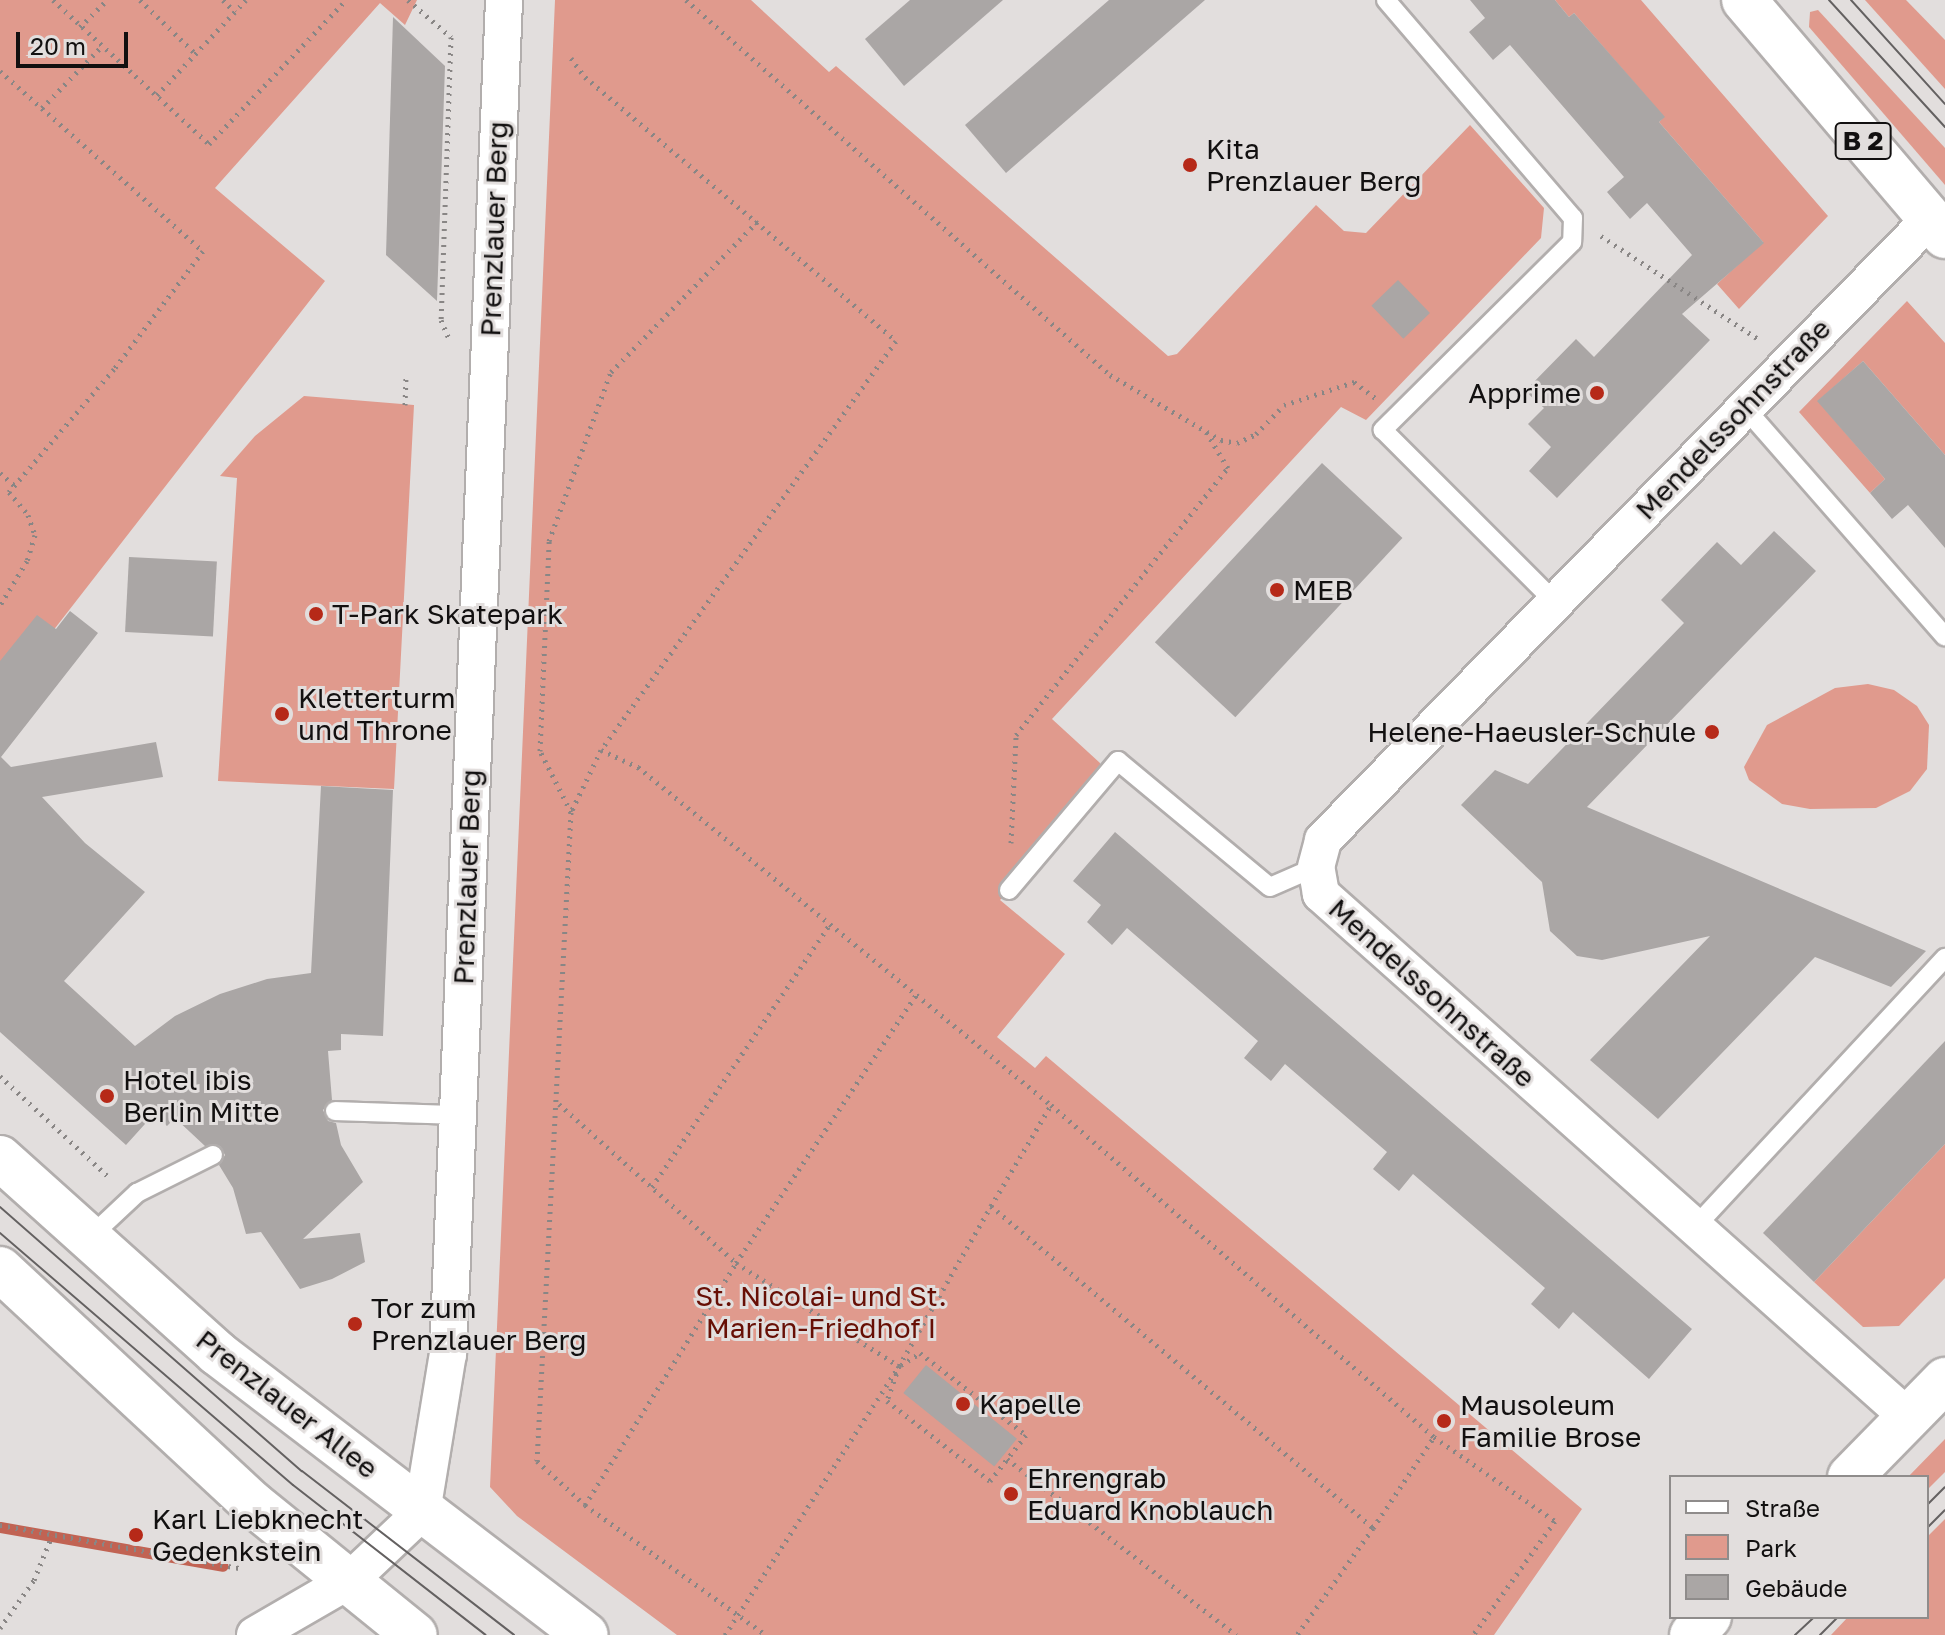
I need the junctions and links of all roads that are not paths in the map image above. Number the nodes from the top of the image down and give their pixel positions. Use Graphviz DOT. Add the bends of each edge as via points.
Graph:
graph roads {
  1 [pos="504,0"];
  2 [pos="1386,0"];
  3 [pos="1744,0"];
  4 [pos="1937,228"];
  5 [pos="1744,407"];
  6 [pos="1555,602"];
  7 [pos="1945,637"];
  8 [pos="1316,867"];
  9 [pos="1009,890"];
  10 [pos="1945,958"];
  11 [pos="335,1111"];
  12 [pos="458,1115"];
  13 [pos="213,1155"];
  14 [pos="0,1158"];
  15 [pos="1694,1228"];
  16 [pos="89,1238"];
  17 [pos="0,1269"];
  18 [pos="1945,1380"];
  19 [pos="1909,1418"];
  20 [pos="1852,1475"];
  21 [pos="422,1512"];
  22 [pos="350,1580"];
  23 [pos="1707,1619"];
  24 [pos="255,1635"];
  25 [pos="415,1635"];
  26 [pos="586,1635"];
  27 [pos="1692,1635"];
  1 -- 12 [label="street, Prenzlauer Berg"];
  2 -- 6 [label="lane" via="1573,218 1572,242 1383,430"];
  3 -- 4 [label="main road, B 2"];
  4 -- 5 [label="street, Mendelssohnstraße"];
  5 -- 6 [label="street, Mendelssohnstraße"];
  5 -- 7 [label="lane"];
  6 -- 8 [label="street, Mendelssohnstraße" via="1323,840"];
  8 -- 9 [label="lane" via="1270,887 1118,761"];
  8 -- 15 [label="street, Mendelssohnstraße" via="1321,894"];
  10 -- 15 [label="lane"];
  11 -- 12 [label="lane"];
  12 -- 21 [label="street, Prenzlauer Berg" via="448,1354"];
  13 -- 16 [label="lane" via="137,1193"];
  14 -- 16 [label="main road, Prenzlauer Allee"];
  15 -- 19 [label="street, Mendelssohnstraße"];
  16 -- 21 [label="main road, Prenzlauer Allee" via="217,1353"];
  17 -- 22 [label="main road" via="253,1504"];
  18 -- 19 [label="main road"];
  19 -- 20 [label="main road"];
  21 -- 22 [label="street"];
  21 -- 26 [label="main road, Prenzlauer Allee" via="502,1566"];
  22 -- 24 [label="street"];
  22 -- 25 [label="main road"];
  23 -- 27 [label="main road"];
}
